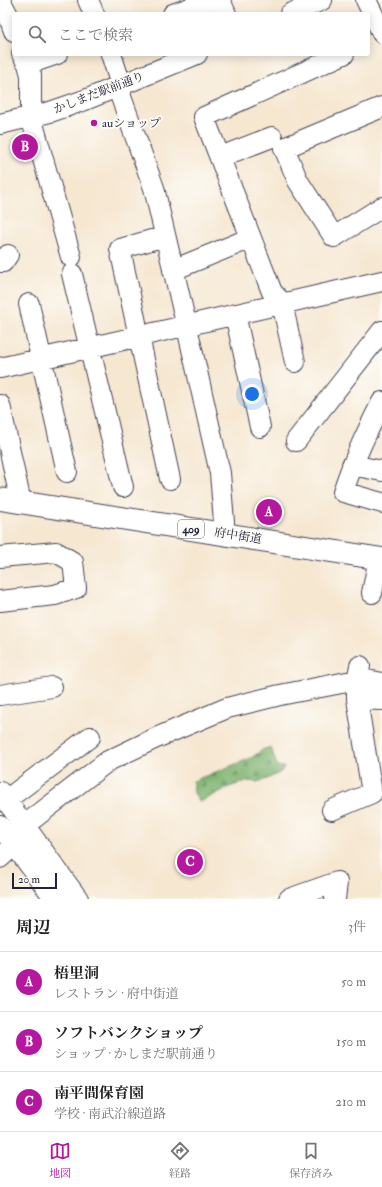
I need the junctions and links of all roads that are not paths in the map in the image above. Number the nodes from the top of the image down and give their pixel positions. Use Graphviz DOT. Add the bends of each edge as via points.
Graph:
graph roads {
  1 [pos="0,0"];
  2 [pos="88,0"];
  3 [pos="213,0"];
  4 [pos="220,0"];
  5 [pos="322,0"];
  6 [pos="366,0"];
  7 [pos="93,12"];
  8 [pos="179,12"];
  9 [pos="225,12"];
  10 [pos="295,12"];
  11 [pos="12,25"];
  12 [pos="382,33"];
  13 [pos="382,36"];
  14 [pos="370,42"];
  15 [pos="44,56"];
  16 [pos="111,56"];
  17 [pos="192,56"];
  18 [pos="340,56"];
  19 [pos="25,59"];
  20 [pos="120,85"];
  21 [pos="382,107"];
  22 [pos="31,117"];
  23 [pos="0,124"];
  24 [pos="272,137"];
  25 [pos="220,157"];
  26 [pos="382,208"];
  27 [pos="165,236"];
  28 [pos="251,238"];
  29 [pos="173,270"];
  30 [pos="382,281"];
  31 [pos="282,303"];
  32 [pos="29,304"];
  33 [pos="235,314"];
  34 [pos="186,325"];
  35 [pos="382,330"];
  36 [pos="139,336"];
  37 [pos="90,348"];
  38 [pos="41,359"];
  39 [pos="295,362"];
  40 [pos="0,368"];
  41 [pos="382,402"];
  42 [pos="0,405"];
  43 [pos="260,427"];
  44 [pos="296,441"];
  45 [pos="352,465"];
  46 [pos="382,471"];
  47 [pos="67,472"];
  48 [pos="170,479"];
  49 [pos="123,487"];
  50 [pos="0,499"];
  51 [pos="21,503"];
  52 [pos="382,503"];
  53 [pos="224,534"];
  54 [pos="0,556"];
  55 [pos="380,558"];
  56 [pos="372,593"];
  57 [pos="0,601"];
  58 [pos="358,682"];
  59 [pos="382,683"];
  60 [pos="52,688"];
  61 [pos="0,695"];
  62 [pos="382,700"];
  63 [pos="90,737"];
  64 [pos="3,796"];
  65 [pos="332,810"];
  66 [pos="25,825"];
  67 [pos="0,826"];
  68 [pos="7,852"];
  69 [pos="55,899"];
  70 [pos="78,899"];
  71 [pos="289,899"];
  72 [pos="335,899"];
  1 -- 11 [label="street"];
  2 -- 7 [label="street"];
  3 -- 8 [label="street"];
  4 -- 9 [label="street"];
  5 -- 10 [label="street"];
  6 -- 12 [label="street"];
  13 -- 14 [label="street"];
  15 -- 19 [label="street"];
  16 -- 20 [label="street"];
  17 -- 20 [label="street, かしまだ駅前通り"];
  18 -- 25 [label="street" via="204,117"];
  19 -- 22 [label="street" via="31,75"];
  20 -- 22 [label="street, かしまだ駅前通り" via="85,100"];
  20 -- 27 [label="street" via="154,188"];
  21 -- 26 [label="street" via="284,148 298,181 334,237"];
  22 -- 23 [label="street, かしまだ駅前通り"];
  22 -- 37 [label="street" via="72,266"];
  24 -- 25 [label="street"];
  25 -- 28 [label="street"];
  27 -- 29 [label="street"];
  27 -- 36 [label="street" via="120,249"];
  28 -- 29 [label="street"];
  28 -- 31 [label="street" via="272,292"];
  29 -- 34 [label="street"];
  30 -- 31 [label="street"];
  31 -- 33 [label="street"];
  31 -- 39 [label="street"];
  32 -- 38 [label="street"];
  33 -- 34 [label="street"];
  33 -- 43 [label="street"];
  34 -- 36 [label="street"];
  34 -- 53 [label="street" via="220,472"];
  35 -- 44 [label="street"];
  36 -- 37 [label="street"];
  36 -- 48 [label="street"];
  37 -- 38 [label="street"];
  37 -- 49 [label="street"];
  38 -- 40 [label="street"];
  38 -- 47 [label="street"];
  41 -- 45 [label="street"];
  42 -- 51 [label="street"];
  45 -- 46 [label="street"];
  45 -- 52 [label="street" via="343,492"];
  50 -- 51 [label="highway, 府中街道 / 409"];
  51 -- 53 [label="highway, 府中街道 / 409"];
  53 -- 55 [label="highway, 府中街道 / 409"];
  54 -- 57 [label="street" via="56,552 73,562 76,588 55,595"];
  55 -- 56 [label="street"];
  58 -- 59 [label="street" via="367,680"];
  58 -- 62 [label="street"];
  58 -- 65 [label="street" via="372,793"];
  58 -- 66 [label="street" via="280,695 227,708 156,738 108,761"];
  60 -- 61 [label="street"];
  63 -- 64 [label="street"];
  64 -- 66 [label="street"];
  66 -- 68 [label="street"];
  66 -- 70 [label="street"];
  67 -- 68 [label="street"];
  68 -- 69 [label="street"];
  71 -- 72 [label="street" via="337,882"];
}
